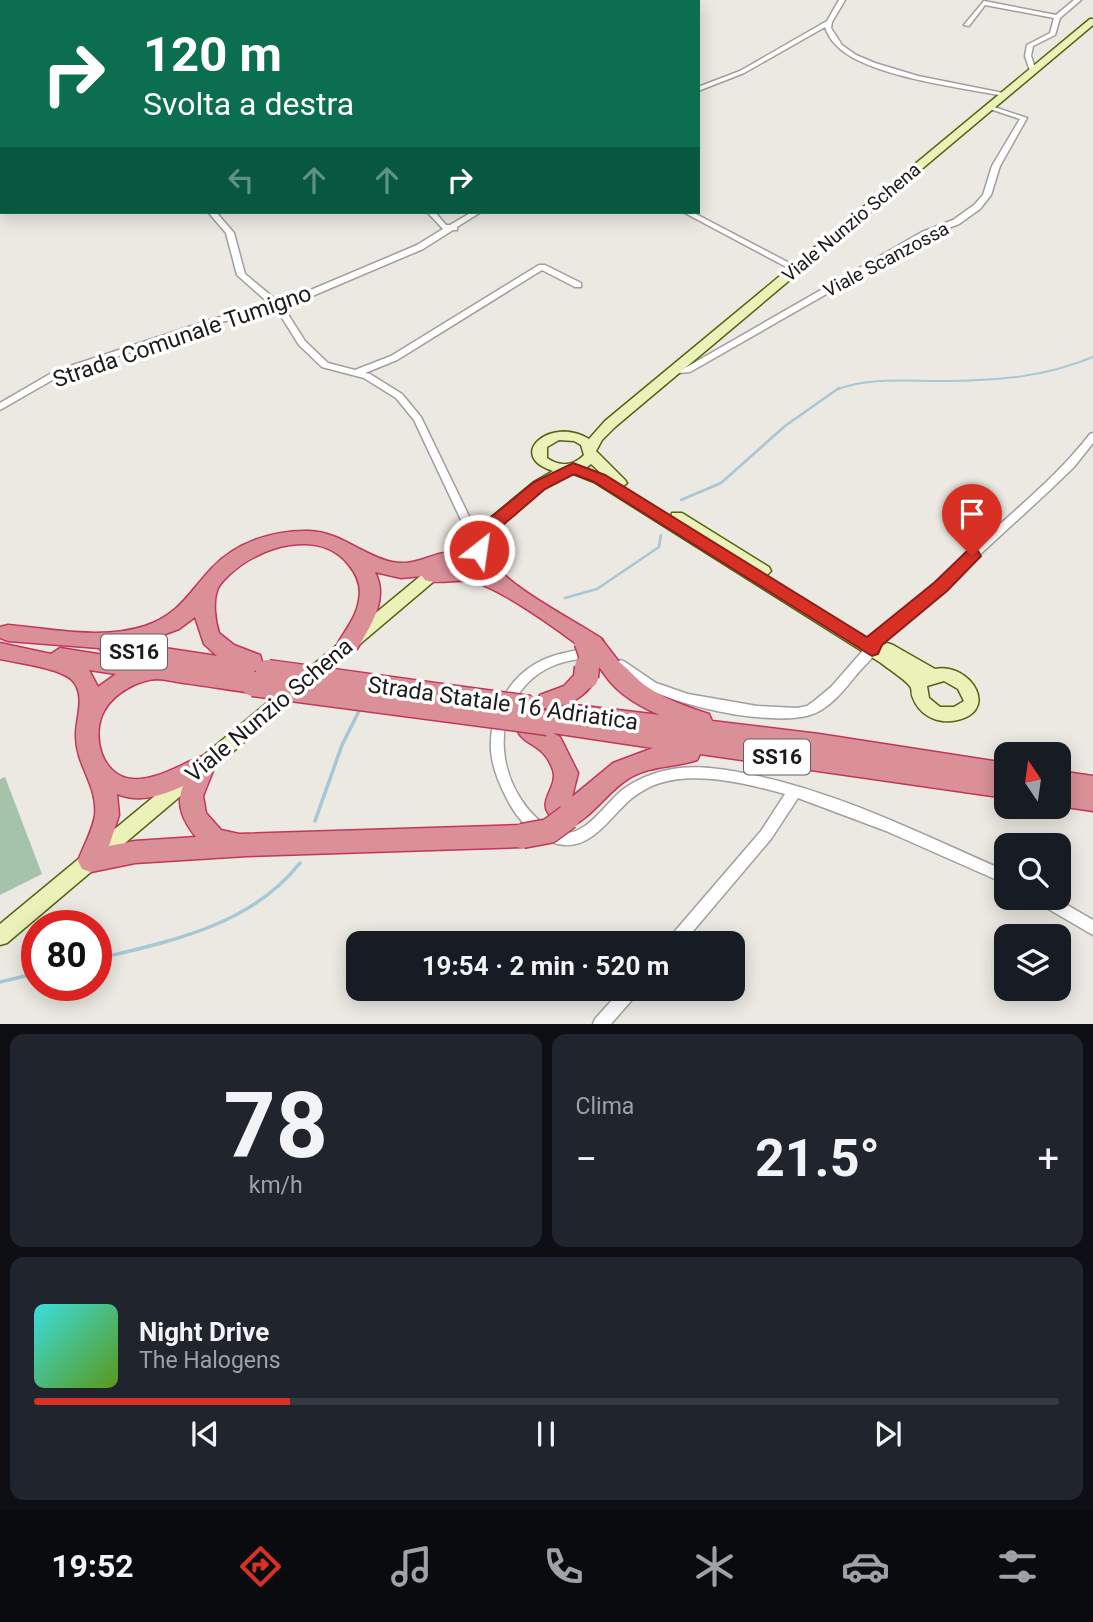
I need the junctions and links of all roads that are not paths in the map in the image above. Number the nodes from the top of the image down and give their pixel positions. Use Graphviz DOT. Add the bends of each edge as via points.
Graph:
graph roads {
  1 [pos="842,0"];
  2 [pos="1079,0"];
  3 [pos="1057,17"];
  4 [pos="1093,21"];
  5 [pos="830,22"];
  6 [pos="967,24"];
  7 [pos="1033,71"];
  8 [pos="700,88"];
  9 [pos="1005,94"];
  10 [pos="989,107"];
  11 [pos="214,214"];
  12 [pos="433,214"];
  13 [pos="474,214"];
  14 [pos="691,214"];
  15 [pos="454,228"];
  16 [pos="795,268"];
  17 [pos="578,285"];
  18 [pos="279,307"];
  19 [pos="671,372"];
  20 [pos="355,373"];
  21 [pos="0,407"];
  22 [pos="610,424"];
  23 [pos="569,435"];
  24 [pos="1093,436"];
  25 [pos="591,452"];
  26 [pos="541,460"];
  27 [pos="570,469"];
  28 [pos="539,485"];
  29 [pos="478,537"];
  30 [pos="345,548"];
  31 [pos="452,558"];
  32 [pos="432,575"];
  33 [pos="498,581"];
  34 [pos="207,591"];
  35 [pos="586,640"];
  36 [pos="2,641"];
  37 [pos="349,643"];
  38 [pos="872,645"];
  39 [pos="265,674"];
  40 [pos="206,677"];
  41 [pos="925,679"];
  42 [pos="454,704"];
  43 [pos="92,710"];
  44 [pos="544,716"];
  45 [pos="819,744"];
  46 [pos="203,766"];
  47 [pos="848,767"];
  48 [pos="994,770"];
  49 [pos="103,779"];
  50 [pos="1071,782"];
  51 [pos="994,786"];
  52 [pos="1093,786"];
  53 [pos="794,791"];
  54 [pos="1071,797"];
  55 [pos="1093,800"];
  56 [pos="562,813"];
  57 [pos="247,845"];
  58 [pos="91,860"];
  59 [pos="994,873"];
  60 [pos="1063,910"];
  61 [pos="1093,928"];
  62 [pos="684,931"];
  63 [pos="0,936"];
  64 [pos="621,1001"];
  65 [pos="600,1024"];
  1 -- 5 [label="street"];
  2 -- 3 [label="street"];
  3 -- 6 [label="street" via="984,3"];
  3 -- 7 [label="street" via="1053,34 1030,45"];
  4 -- 7 [label="street, Viale Nunzio Schena"];
  5 -- 8 [label="street" via="742,72"];
  5 -- 9 [label="street" via="828,28 840,46 863,60 900,73"];
  7 -- 9 [label="street, Viale Nunzio Schena"];
  9 -- 10 [label="street, Viale Nunzio Schena"];
  10 -- 16 [label="street, Viale Nunzio Schena"];
  10 -- 19 [label="street, Viale Scanzossa" via="1024,117 978,207 687,370"];
  11 -- 18 [label="street" via="230,233 242,275"];
  12 -- 15 [label="street" via="444,227"];
  13 -- 15 [label="street, Strada Comunale Tumigno"];
  14 -- 16 [label="street"];
  15 -- 18 [label="street, Strada Comunale Tumigno"];
  16 -- 19 [label="street, Viale Nunzio Schena"];
  17 -- 20 [label="street" via="542,267 394,358"];
  18 -- 20 [label="street" via="302,343 325,365"];
  18 -- 21 [label="street, Strada Comunale Tumigno" via="219,320 58,373"];
  19 -- 22 [label="street, Viale Nunzio Schena"];
  20 -- 29 [label="street" via="399,396 418,419"];
  22 -- 23 [label="street, Viale Nunzio Schena"];
  22 -- 25 [label="street, Viale Nunzio Schena" via="596,438"];
  23 -- 25 [label="street"];
  23 -- 26 [label="street" via="545,440 538,451"];
  24 -- 38 [label="street" via="1042,492"];
  25 -- 27 [label="street" via="587,462"];
  25 -- 38 [label="street" via="616,480 714,539"];
  26 -- 27 [label="street" via="554,468"];
  26 -- 28 [label="street"];
  27 -- 28 [label="street, Viale Nunzio Schena"];
  27 -- 38 [label="street" via="599,479"];
  28 -- 29 [label="street, Viale Nunzio Schena"];
  29 -- 31 [label="street, Viale Nunzio Schena"];
  29 -- 33 [label="highway" via="482,564"];
  30 -- 31 [label="highway" via="382,568 403,571"];
  30 -- 34 [label="highway" via="307,538 258,545 237,558"];
  30 -- 37 [label="highway" via="362,566 371,586 370,603"];
  31 -- 32 [label="street, Viale Nunzio Schena"];
  32 -- 33 [label="highway" via="467,573"];
  32 -- 37 [label="street, Viale Nunzio Schena"];
  33 -- 35 [label="highway"];
  34 -- 36 [label="highway" via="167,626 135,638"];
  34 -- 39 [label="highway" via="203,618 212,641"];
  35 -- 44 [label="highway, bridge" via="586,677"];
  35 -- 45 [label="highway, bridge" via="618,677 663,709 706,723"];
  36 -- 39 [label="highway, Strada Statale 16 Adriatica / SS16"];
  36 -- 40 [label="highway, Strada Statale 16 Adriatica / SS16"];
  36 -- 43 [label="highway" via="72,667 85,680"];
  37 -- 46 [label="street, Viale Nunzio Schena"];
  38 -- 41 [label="street"];
  38 -- 53 [label="street" via="810,710 782,713 689,701 655,689 613,659 576,653 534,669 513,688 497,733 495,752 506,787 525,817 558,838 592,829 626,795 650,780 685,773"];
  39 -- 40 [label="highway, Strada Statale 16 Adriatica / SS16"];
  39 -- 42 [label="highway, Strada Statale 16 Adriatica / SS16, bridge"];
  39 -- 42 [label="highway, Strada Statale 16 Adriatica / SS16, bridge" via="337,681"];
  40 -- 43 [label="highway" via="143,674 120,679"];
  42 -- 44 [label="highway, bridge"];
  42 -- 44 [label="highway, bridge"];
  43 -- 49 [label="highway" via="87,737 91,759"];
  44 -- 45 [label="highway, Strada Statale 16 Adriatica / SS16"];
  44 -- 47 [label="highway, Strada Statale 16 Adriatica / SS16"];
  44 -- 56 [label="highway" via="566,773"];
  45 -- 48 [label="highway, Strada Statale 16 Adriatica / SS16"];
  46 -- 49 [label="highway" via="159,786 131,789"];
  46 -- 57 [label="highway" via="191,796 195,817 215,839"];
  46 -- 58 [label="street, Viale Nunzio Schena"];
  47 -- 51 [label="highway, Strada Statale 16 Adriatica / SS16"];
  47 -- 56 [label="highway" via="703,752 660,754 632,763"];
  49 -- 58 [label="highway" via="107,816"];
  50 -- 52 [label="highway"];
  53 -- 59 [label="street"];
  53 -- 62 [label="street" via="766,835"];
  54 -- 55 [label="highway"];
  56 -- 57 [label="highway, bridge" via="549,831 522,836"];
  57 -- 58 [label="highway" via="135,852"];
  58 -- 63 [label="street, Viale Nunzio Schena"];
  60 -- 61 [label="street"];
  64 -- 65 [label="street"];
}
